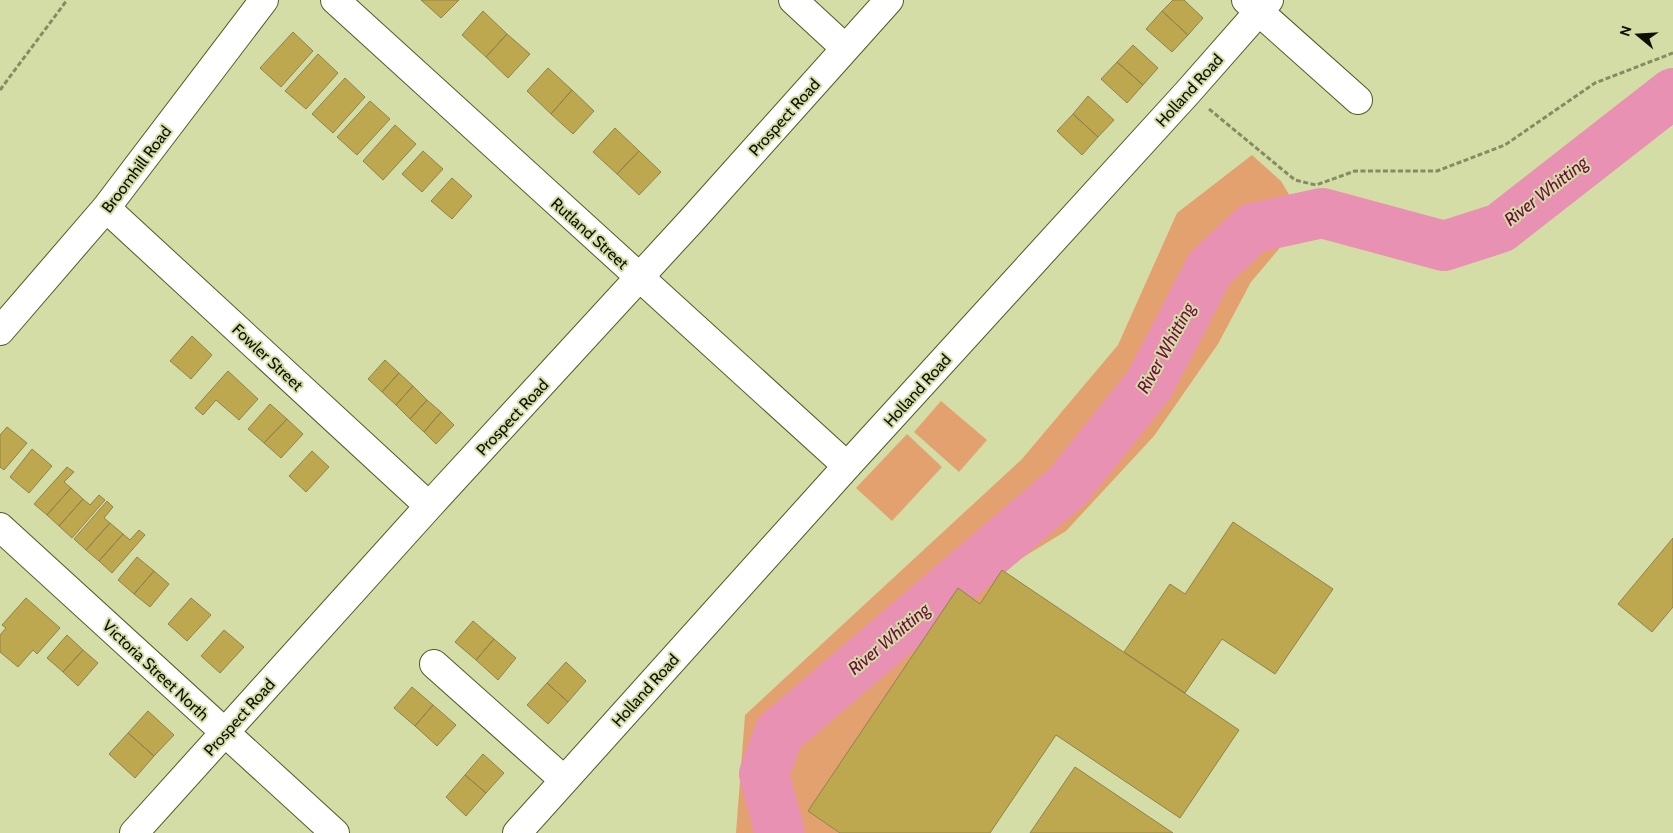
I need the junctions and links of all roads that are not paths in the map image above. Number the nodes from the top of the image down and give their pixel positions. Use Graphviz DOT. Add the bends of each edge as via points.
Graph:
graph roads {
  1 [pos="264,0"];
  2 [pos="335,0"];
  3 [pos="793,0"];
  4 [pos="889,0"];
  5 [pos="1258,4"];
  6 [pos="846,48"];
  7 [pos="1358,100"];
  8 [pos="106,208"];
  9 [pos="640,278"];
  10 [pos="0,331"];
  11 [pos="847,466"];
  12 [pos="429,506"];
  13 [pos="0,527"];
  14 [pos="434,664"];
  15 [pos="225,734"];
  16 [pos="564,780"];
  17 [pos="134,833"];
  18 [pos="335,833"];
  19 [pos="517,833"];
  1 -- 8 [label="street, Broomhill Road"];
  2 -- 9 [label="street, Rutland Street"];
  3 -- 6 [label="street"];
  4 -- 6 [label="street, Prospect Road"];
  5 -- 7 [label="street"];
  5 -- 11 [label="street, Holland Road" via="1188,92"];
  6 -- 9 [label="street, Prospect Road"];
  8 -- 10 [label="street, Broomhill Road"];
  8 -- 12 [label="street, Fowler Street"];
  9 -- 11 [label="street, Rutland Street"];
  9 -- 12 [label="street, Prospect Road"];
  11 -- 16 [label="street, Holland Road"];
  12 -- 15 [label="street, Prospect Road"];
  13 -- 15 [label="street, Victoria Street North"];
  14 -- 16 [label="street"];
  15 -- 17 [label="street, Prospect Road"];
  15 -- 18 [label="street, Victoria Street North"];
  16 -- 19 [label="street, Holland Road"];
}
